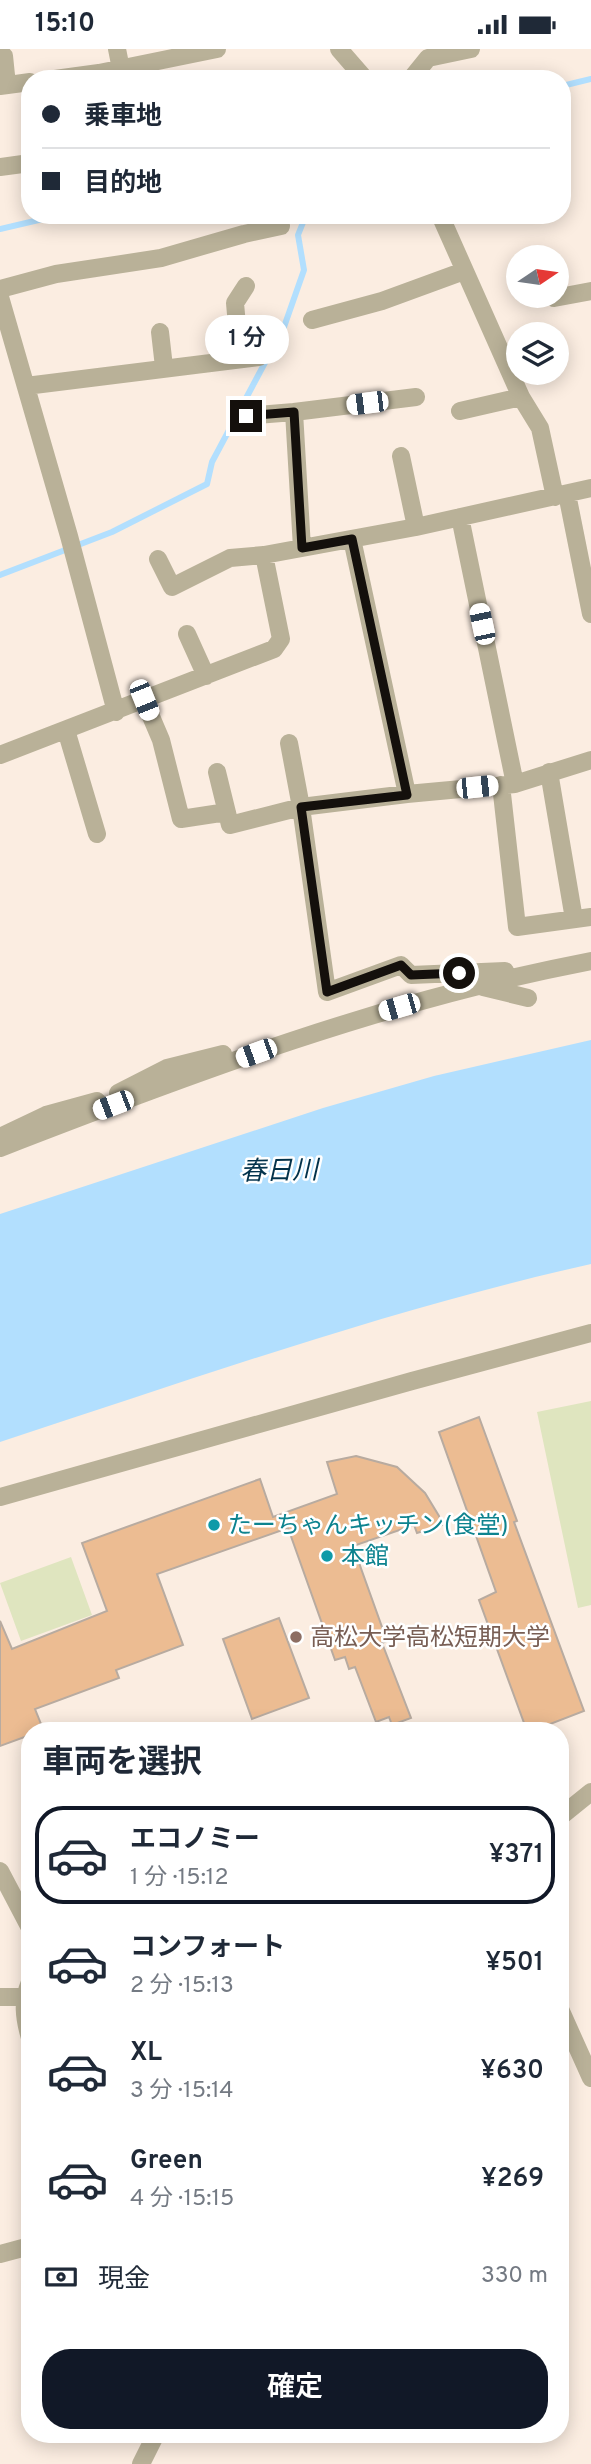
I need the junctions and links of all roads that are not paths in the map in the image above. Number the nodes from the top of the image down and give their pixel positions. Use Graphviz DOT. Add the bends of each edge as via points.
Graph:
graph roads {
  1 [pos="117,49"];
  2 [pos="340,49"];
  3 [pos="471,49"];
  4 [pos="205,50"];
  5 [pos="4,56"];
  6 [pos="121,68"];
  7 [pos="109,70"];
  8 [pos="358,70"];
  9 [pos="418,70"];
  10 [pos="4,86"];
  11 [pos="21,164"];
  12 [pos="0,167"];
  13 [pos="444,224"];
  14 [pos="281,226"];
  15 [pos="464,271"];
  16 [pos="246,286"];
  17 [pos="0,289"];
  18 [pos="591,291"];
  19 [pos="569,295"];
  20 [pos="0,297"];
  21 [pos="312,320"];
  22 [pos="159,332"];
  23 [pos="259,357"];
  24 [pos="240,359"];
  25 [pos="164,367"];
  26 [pos="26,386"];
  27 [pos="416,397"];
  28 [pos="521,397"];
  29 [pos="460,411"];
  30 [pos="294,412"];
  31 [pos="246,416"];
  32 [pos="401,456"];
  33 [pos="591,488"];
  34 [pos="561,495"];
  35 [pos="460,517"];
  36 [pos="416,527"];
  37 [pos="352,539"];
  38 [pos="302,548"];
  39 [pos="264,555"];
  40 [pos="158,559"];
  41 [pos="591,614"];
  42 [pos="187,635"];
  43 [pos="206,676"];
  44 [pos="144,700"];
  45 [pos="116,712"];
  46 [pos="66,730"];
  47 [pos="289,743"];
  48 [pos="0,755"];
  49 [pos="591,760"];
  50 [pos="217,772"];
  51 [pos="548,772"];
  52 [pos="508,784"];
  53 [pos="407,795"];
  54 [pos="301,807"];
  55 [pos="227,812"];
  56 [pos="97,834"];
  57 [pos="583,918"];
  58 [pos="591,961"];
  59 [pos="513,978"];
  60 [pos="476,985"];
  61 [pos="528,998"];
  62 [pos="112,1101"];
  63 [pos="0,1137"];
  64 [pos="0,1148"];
  65 [pos="591,1333"];
  66 [pos="0,1497"];
  67 [pos="591,1792"];
  68 [pos="569,1810"];
  69 [pos="0,1871"];
  70 [pos="21,1911"];
  71 [pos="21,1991"];
  72 [pos="0,1997"];
  73 [pos="569,2029"];
  74 [pos="591,2078"];
  75 [pos="21,2248"];
  76 [pos="0,2254"];
  77 [pos="152,2443"];
  78 [pos="141,2464"];
  1 -- 6 [label="street"];
  2 -- 8 [label="street"];
  3 -- 9 [label="street" via="428,58"];
  4 -- 6 [label="street"];
  5 -- 10 [label="street"];
  6 -- 7 [label="street"];
  11 -- 12 [label="street"];
  13 -- 15 [label="street"];
  14 -- 17 [label="street" via="161,258 56,274"];
  15 -- 21 [label="street"];
  15 -- 28 [label="street"];
  16 -- 24 [label="street" via="235,303"];
  18 -- 19 [label="street"];
  20 -- 26 [label="street"];
  22 -- 25 [label="street"];
  23 -- 24 [label="street"];
  24 -- 25 [label="street"];
  25 -- 26 [label="street"];
  26 -- 45 [label="street"];
  27 -- 30 [label="street"];
  28 -- 29 [label="street"];
  28 -- 34 [label="street" via="540,428"];
  30 -- 31 [label="street"];
  30 -- 38 [label="street"];
  32 -- 36 [label="street"];
  33 -- 34 [label="street"];
  34 -- 35 [label="street"];
  34 -- 41 [label="street"];
  35 -- 36 [label="street"];
  35 -- 52 [label="street"];
  36 -- 37 [label="street"];
  37 -- 38 [label="street"];
  37 -- 53 [label="street"];
  38 -- 39 [label="street"];
  39 -- 40 [label="street" via="230,558 172,587"];
  39 -- 43 [label="street" via="281,639 274,649"];
  42 -- 43 [label="street"];
  43 -- 44 [label="street"];
  44 -- 45 [label="street"];
  44 -- 55 [label="street" via="161,740 181,819"];
  45 -- 46 [label="street"];
  46 -- 48 [label="street"];
  46 -- 56 [label="street"];
  47 -- 54 [label="street"];
  49 -- 51 [label="street"];
  50 -- 55 [label="street"];
  51 -- 52 [label="street"];
  51 -- 57 [label="street"];
  52 -- 53 [label="street"];
  52 -- 57 [label="street" via="517,927"];
  53 -- 54 [label="street"];
  54 -- 55 [label="street" via="230,825"];
  54 -- 59 [label="street" via="327,992 401,965 411,975 506,971"];
  58 -- 59 [label="street"];
  59 -- 60 [label="street"];
  60 -- 61 [label="street"];
  60 -- 62 [label="street"];
  62 -- 63 [label="street" via="46,1115"];
  62 -- 64 [label="street"];
  65 -- 66 [label="street"];
  67 -- 68 [label="street"];
  69 -- 70 [label="street"];
  71 -- 72 [label="street"];
  73 -- 74 [label="street"];
  75 -- 76 [label="street"];
  77 -- 78 [label="street"];
}
